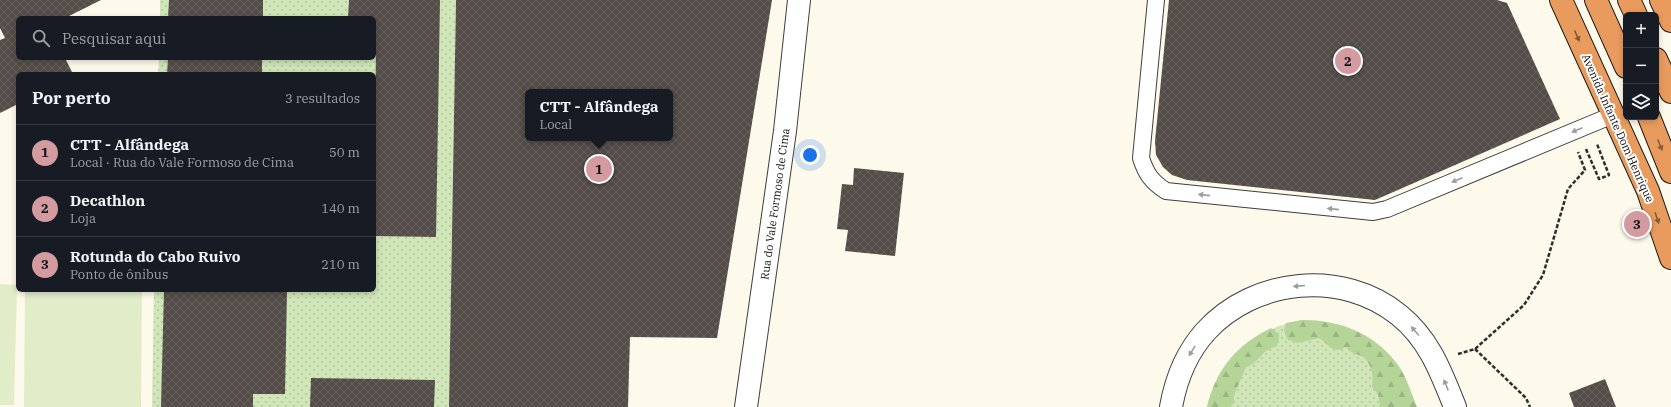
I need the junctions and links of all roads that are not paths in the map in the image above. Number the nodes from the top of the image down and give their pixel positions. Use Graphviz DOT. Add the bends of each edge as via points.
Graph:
graph roads {
  1 [pos="799,0"];
  2 [pos="1156,0"];
  3 [pos="1561,0"];
  4 [pos="1596,0"];
  5 [pos="1629,0"];
  6 [pos="1661,0"];
  7 [pos="1635,12"];
  8 [pos="1671,21"];
  9 [pos="1623,60"];
  10 [pos="1659,66"];
  11 [pos="1671,92"];
  12 [pos="1613,115"];
  13 [pos="1650,120"];
  14 [pos="1671,172"];
  15 [pos="1671,258"];
  16 [pos="746,407"];
  17 [pos="1171,407"];
  18 [pos="1455,407"];
  1 -- 16 [label="street, Rua do Vale Formoso de Cima" via="785,131"];
  12 -- 2 [label="lane, one-way" via="1387,209 1373,212 1166,191 1154,183 1145,172 1141,158"];
  3 -- 12 [label="highway, Avenida Infante Dom Henrique, one-way"];
  4 -- 9 [label="highway"];
  5 -- 7 [label="highway"];
  6 -- 8 [label="highway"];
  10 -- 11 [label="highway"];
  12 -- 15 [label="highway, Avenida Infante Dom Henrique, one-way" via="1648,191"];
  13 -- 14 [label="highway, one-way"];
  18 -- 17 [label="street, one-way" via="1438,363 1414,329 1381,303 1362,294 1320,285 1299,285 1258,295 1239,304 1206,331 1183,366"];
}
